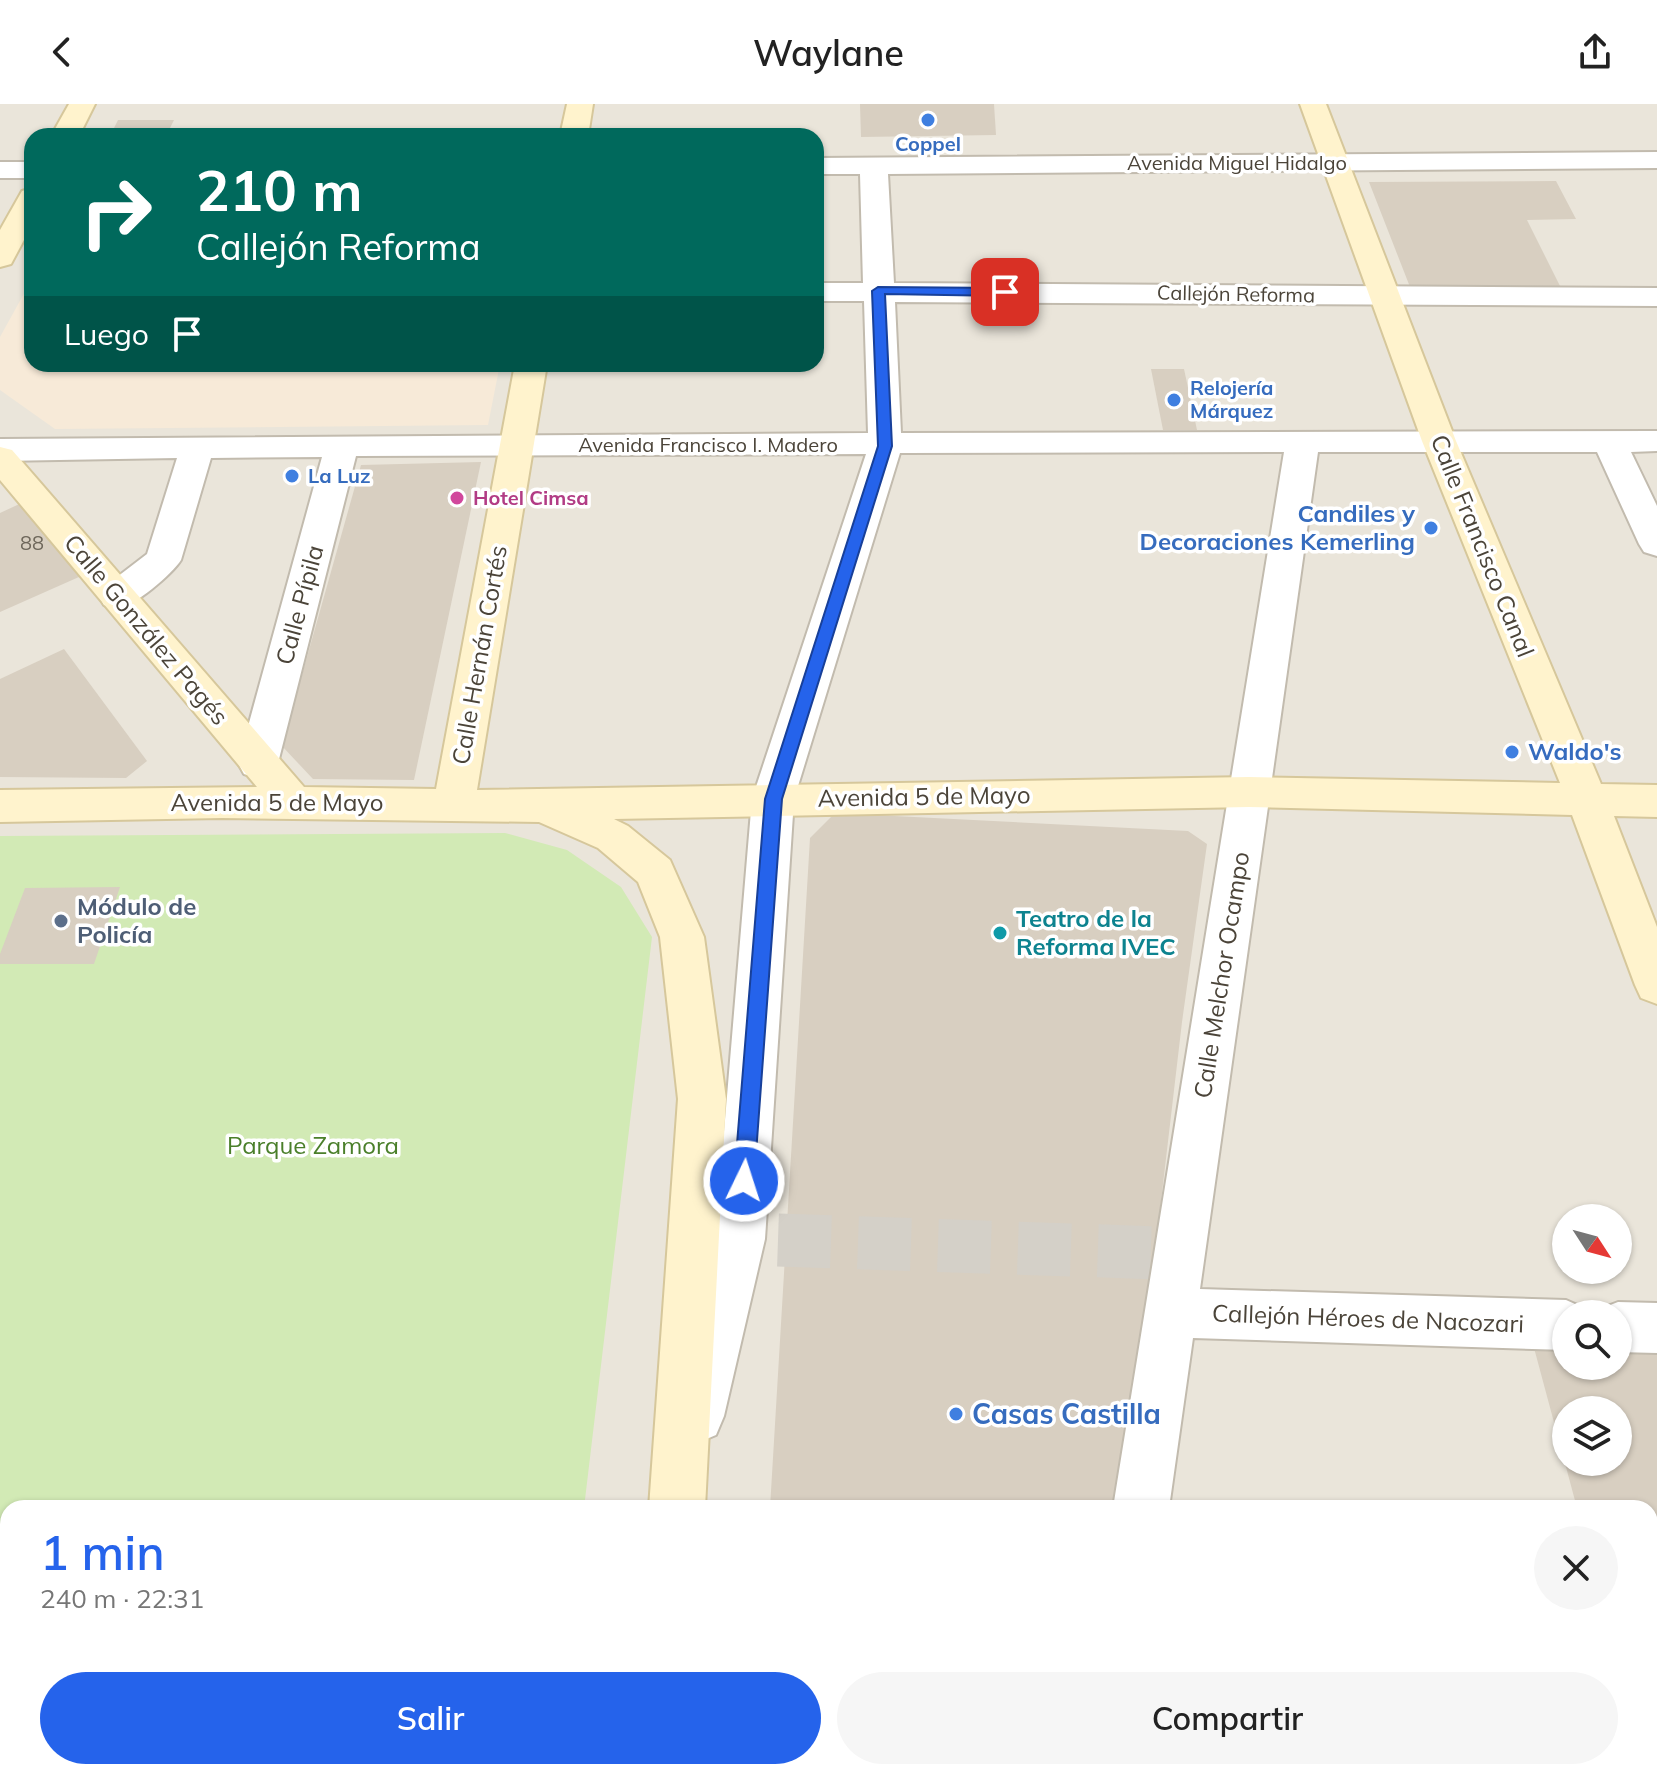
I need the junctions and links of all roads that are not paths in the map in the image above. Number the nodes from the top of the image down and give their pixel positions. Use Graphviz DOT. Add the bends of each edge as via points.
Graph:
graph roads {
  1 [pos="82,104"];
  2 [pos="580,104"];
  3 [pos="1313,104"];
  4 [pos="69,128"];
  5 [pos="576,128"];
  6 [pos="1657,160"];
  7 [pos="1336,162"];
  8 [pos="824,166"];
  9 [pos="874,166"];
  10 [pos="0,170"];
  11 [pos="24,170"];
  12 [pos="24,212"];
  13 [pos="0,258"];
  14 [pos="878,291"];
  15 [pos="824,292"];
  16 [pos="1387,295"];
  17 [pos="1657,297"];
  18 [pos="530,372"];
  19 [pos="1439,441"];
  20 [pos="1657,441"];
  21 [pos="1303,442"];
  22 [pos="1610,442"];
  23 [pos="517,444"];
  24 [pos="342,446"];
  25 [pos="885,446"];
  26 [pos="197,448"];
  27 [pos="0,450"];
  28 [pos="0,458"];
  29 [pos="1657,544"];
  30 [pos="117,596"];
  31 [pos="258,763"];
  32 [pos="1249,792"];
  33 [pos="773,799"];
  34 [pos="1587,800"];
  35 [pos="1657,801"];
  36 [pos="293,802"];
  37 [pos="454,804"];
  38 [pos="0,806"];
  39 [pos="543,806"];
  40 [pos="1657,985"];
  41 [pos="1171,1313"];
  42 [pos="1552,1325"];
  43 [pos="1632,1327"];
  44 [pos="1657,1328"];
  45 [pos="678,1494"];
  46 [pos="1142,1500"];
  1 -- 4 [label="main road"];
  2 -- 5 [label="main road"];
  3 -- 7 [label="main road, Calle Francisco Canal"];
  6 -- 7 [label="street, Avenida Miguel Hidalgo"];
  7 -- 9 [label="street, Avenida Miguel Hidalgo"];
  7 -- 16 [label="main road, Calle Francisco Canal"];
  8 -- 9 [label="street, Avenida Miguel Hidalgo"];
  9 -- 14 [label="street"];
  10 -- 11 [label="street"];
  12 -- 13 [label="main road"];
  14 -- 15 [label="street, Callejón Reforma"];
  14 -- 16 [label="street, Callejón Reforma"];
  14 -- 25 [label="street"];
  16 -- 17 [label="street, Callejón Reforma"];
  16 -- 19 [label="main road, Calle Francisco Canal"];
  18 -- 23 [label="main road, Calle Hernán Cortés"];
  19 -- 21 [label="street, Avenida Francisco I. Madero"];
  19 -- 22 [label="street, Avenida Francisco I. Madero"];
  19 -- 34 [label="main road, Calle Francisco Canal"];
  20 -- 22 [label="street, Avenida Francisco I. Madero"];
  21 -- 25 [label="street, Avenida Francisco I. Madero"];
  21 -- 32 [label="street, Calle Melchor Ocampo"];
  22 -- 29 [label="street"];
  23 -- 24 [label="street, Avenida Francisco I. Madero"];
  23 -- 25 [label="street, Avenida Francisco I. Madero"];
  23 -- 37 [label="main road, Calle Hernán Cortés"];
  24 -- 26 [label="street, Avenida Francisco I. Madero"];
  24 -- 31 [label="street, Calle Pípila"];
  25 -- 33 [label="street"];
  26 -- 27 [label="street, Avenida Francisco I. Madero"];
  26 -- 30 [label="street" via="163,560"];
  28 -- 30 [label="main road, Calle González Pagés"];
  30 -- 31 [label="main road, Calle González Pagés"];
  31 -- 36 [label="main road, Calle González Pagés"];
  32 -- 33 [label="main road, Avenida 5 de Mayo"];
  32 -- 34 [label="main road, Avenida 5 de Mayo"];
  32 -- 41 [label="street, Calle Melchor Ocampo" via="1170,1253"];
  33 -- 39 [label="main road, Avenida 5 de Mayo"];
  33 -- 45 [label="street" via="759,1239 715,1348"];
  34 -- 35 [label="main road, Avenida 5 de Mayo"];
  34 -- 40 [label="main road, Calle Francisco Canal"];
  36 -- 37 [label="main road, Avenida 5 de Mayo"];
  36 -- 38 [label="main road, Avenida 5 de Mayo"];
  37 -- 39 [label="main road, Avenida 5 de Mayo"];
  39 -- 45 [label="main road" via="613,837 655,872 682,937 702,1099"];
  41 -- 42 [label="street, Callejón Héroes de Nacozari"];
  41 -- 46 [label="street, Calle Melchor Ocampo"];
  43 -- 44 [label="street"];
}
